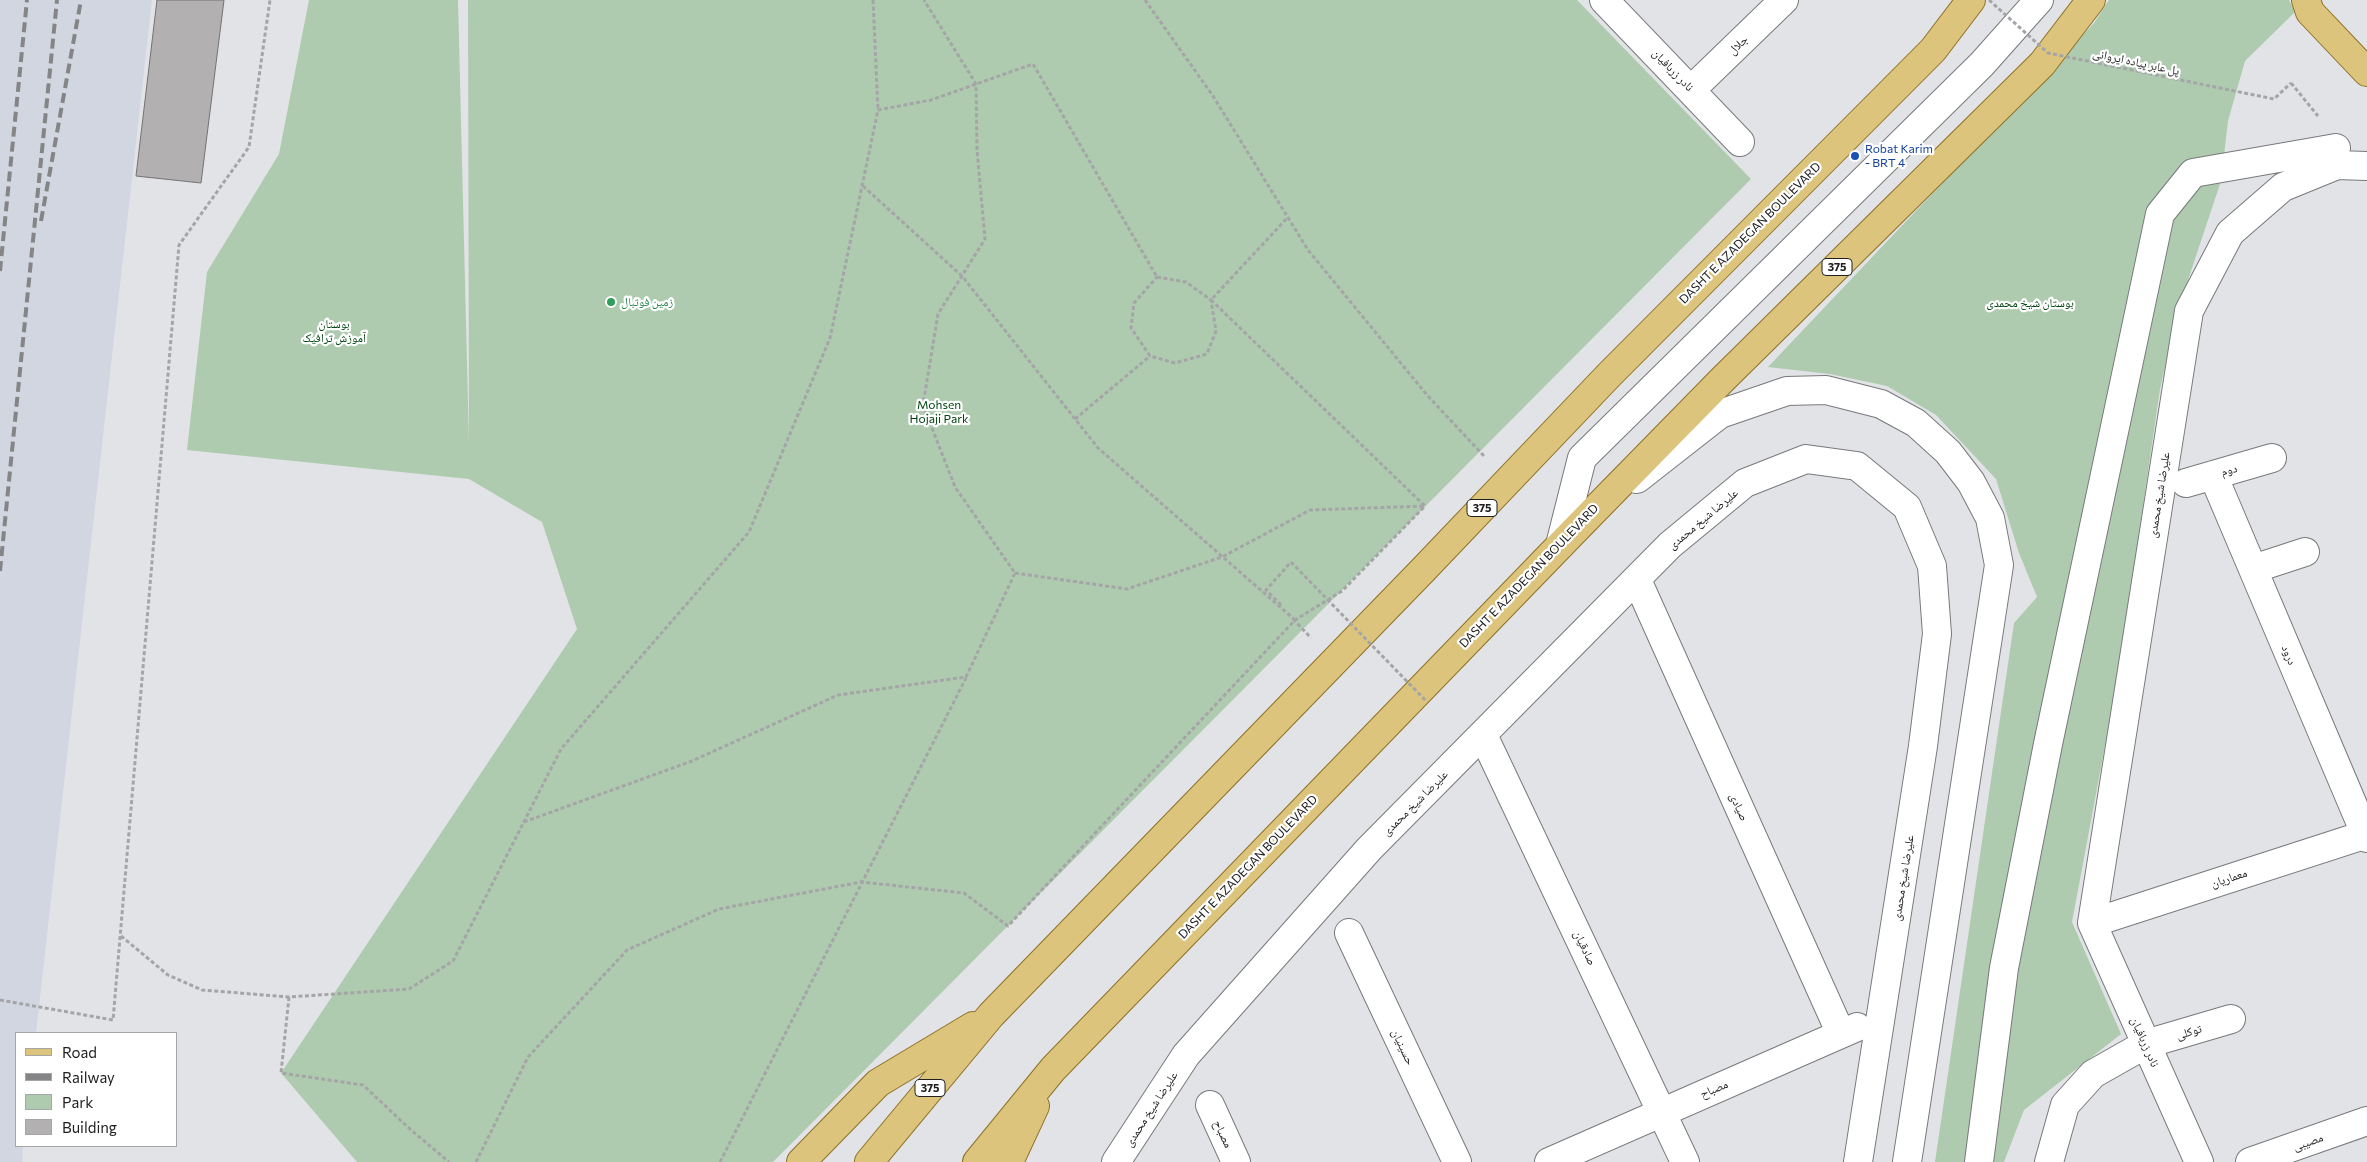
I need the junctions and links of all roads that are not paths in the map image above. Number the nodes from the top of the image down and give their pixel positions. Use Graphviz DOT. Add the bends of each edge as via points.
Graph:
graph roads {
  1 [pos="1604,0"];
  2 [pos="1784,0"];
  3 [pos="1971,0"];
  4 [pos="2039,0"];
  5 [pos="2091,0"];
  6 [pos="2306,0"];
  7 [pos="2367,72"];
  8 [pos="1692,90"];
  9 [pos="1740,142"];
  10 [pos="2336,148"];
  11 [pos="2367,166"];
  12 [pos="2272,458"];
  13 [pos="2213,475"];
  14 [pos="2186,483"];
  15 [pos="1568,537"];
  16 [pos="2305,552"];
  17 [pos="2253,569"];
  18 [pos="1636,580"];
  19 [pos="1483,735"];
  20 [pos="2367,836"];
  21 [pos="2092,923"];
  22 [pos="1348,933"];
  23 [pos="991,1015"];
  24 [pos="1880,1017"];
  25 [pos="2231,1019"];
  26 [pos="1841,1034"];
  27 [pos="2146,1044"];
  28 [pos="1053,1069"];
  29 [pos="1210,1105"];
  30 [pos="1662,1111"];
  31 [pos="2367,1121"];
  32 [pos="801,1162"];
  33 [pos="869,1162"];
  34 [pos="977,1162"];
  35 [pos="1009,1162"];
  36 [pos="1116,1162"];
  37 [pos="1236,1162"];
  38 [pos="1457,1162"];
  39 [pos="1549,1162"];
  40 [pos="1685,1162"];
  41 [pos="1858,1162"];
  42 [pos="1907,1162"];
  43 [pos="1978,1162"];
  44 [pos="2049,1162"];
  45 [pos="2199,1162"];
  46 [pos="2250,1162"];
  1 -- 8 [label="street, نادر زربافیان"];
  2 -- 8 [label="street, جلال"];
  3 -- 23 [label="main road, DASHT E AZADEGAN BOULEVARD / 375" via="1933,50 1616,368"];
  4 -- 15 [label="street" via="1982,64 1582,458"];
  5 -- 15 [label="main road, DASHT E AZADEGAN BOULEVARD / 375" via="2042,64"];
  6 -- 7 [label="main road" via="2310,12"];
  8 -- 9 [label="street, نادر زربافیان"];
  10 -- 43 [label="street" via="2193,173 2160,214 2004,968"];
  11 -- 21 [label="street, علیرضا شیخ محمدی" via="2337,165 2283,187 2230,233 2189,311"];
  12 -- 13 [label="street, دوم"];
  13 -- 14 [label="street, دوم"];
  13 -- 17 [label="street, درود"];
  15 -- 28 [label="main road, DASHT E AZADEGAN BOULEVARD / 375"];
  15 -- 42 [label="street" via="1720,414 1787,391 1826,390 1890,409 1916,423 1948,452 1975,489 1990,518 1999,565"];
  16 -- 17 [label="street"];
  17 -- 20 [label="street, درود"];
  18 -- 19 [label="street, علیرضا شیخ محمدی"];
  18 -- 24 [label="street, علیرضا شیخ محمدی" via="1670,545 1745,483 1806,460 1858,466 1907,507 1932,566 1937,634 1923,746"];
  18 -- 26 [label="street, صیادی"];
  19 -- 30 [label="street, صادقیان"];
  19 -- 36 [label="street, علیرضا شیخ محمدی" via="1369,849 1186,1055"];
  20 -- 21 [label="street, معماریان"];
  21 -- 27 [label="street, نادر زربافیان"];
  22 -- 38 [label="street, حسینیان"];
  23 -- 32 [label="main road" via="878,1083"];
  23 -- 33 [label="main road, DASHT E AZADEGAN BOULEVARD / 375"];
  24 -- 26 [label="street, مصباح"];
  24 -- 41 [label="street, علیرضا شیخ محمدی"];
  25 -- 27 [label="street, توکلی"];
  26 -- 30 [label="street, مصباح"];
  27 -- 44 [label="street" via="2093,1074 2065,1104"];
  27 -- 45 [label="street, نادر زربافیان"];
  28 -- 34 [label="main road, DASHT E AZADEGAN BOULEVARD / 375"];
  28 -- 35 [label="main road"];
  29 -- 37 [label="street, مصباح"];
  30 -- 39 [label="street, مصباح"];
  30 -- 40 [label="street, صادقیان"];
  31 -- 46 [label="street, مصیبی"];
}
